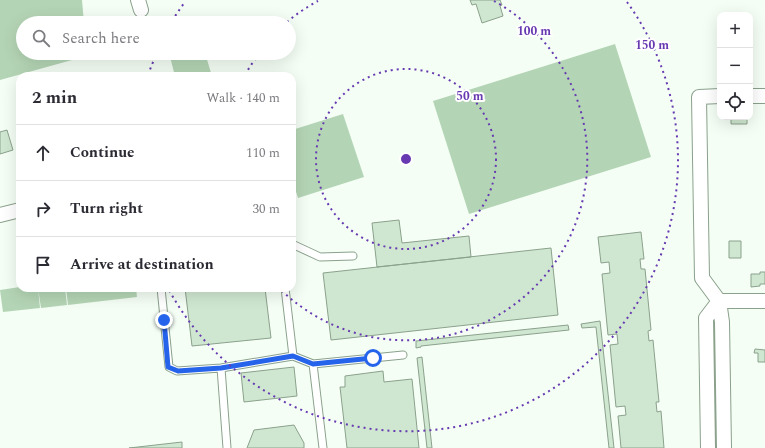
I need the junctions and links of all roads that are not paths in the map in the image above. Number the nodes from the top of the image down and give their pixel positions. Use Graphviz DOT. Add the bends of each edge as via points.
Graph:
graph roads {
  1 [pos="717,96"];
  2 [pos="753,96"];
  3 [pos="765,96"];
  4 [pos="16,211"];
  5 [pos="0,215"];
  6 [pos="296,246"];
  7 [pos="353,256"];
  8 [pos="161,292"];
  9 [pos="285,292"];
  10 [pos="719,301"];
  11 [pos="765,301"];
  12 [pos="403,355"];
  13 [pos="293,356"];
  14 [pos="313,364"];
  15 [pos="221,368"];
  16 [pos="227,448"];
  17 [pos="322,448"];
  18 [pos="708,448"];
  19 [pos="724,448"];
  1 -- 10 [label="street" via="699,96 702,278"];
  2 -- 3 [label="street"];
  4 -- 5 [label="street"];
  6 -- 7 [label="lane" via="320,258"];
  8 -- 15 [label="lane" via="168,367 178,371"];
  9 -- 13 [label="lane"];
  10 -- 11 [label="street"];
  10 -- 18 [label="street" via="706,318"];
  10 -- 19 [label="street" via="722,322"];
  12 -- 14 [label="lane"];
  13 -- 14 [label="lane"];
  13 -- 15 [label="lane"];
  14 -- 17 [label="lane"];
  15 -- 16 [label="lane"];
}
